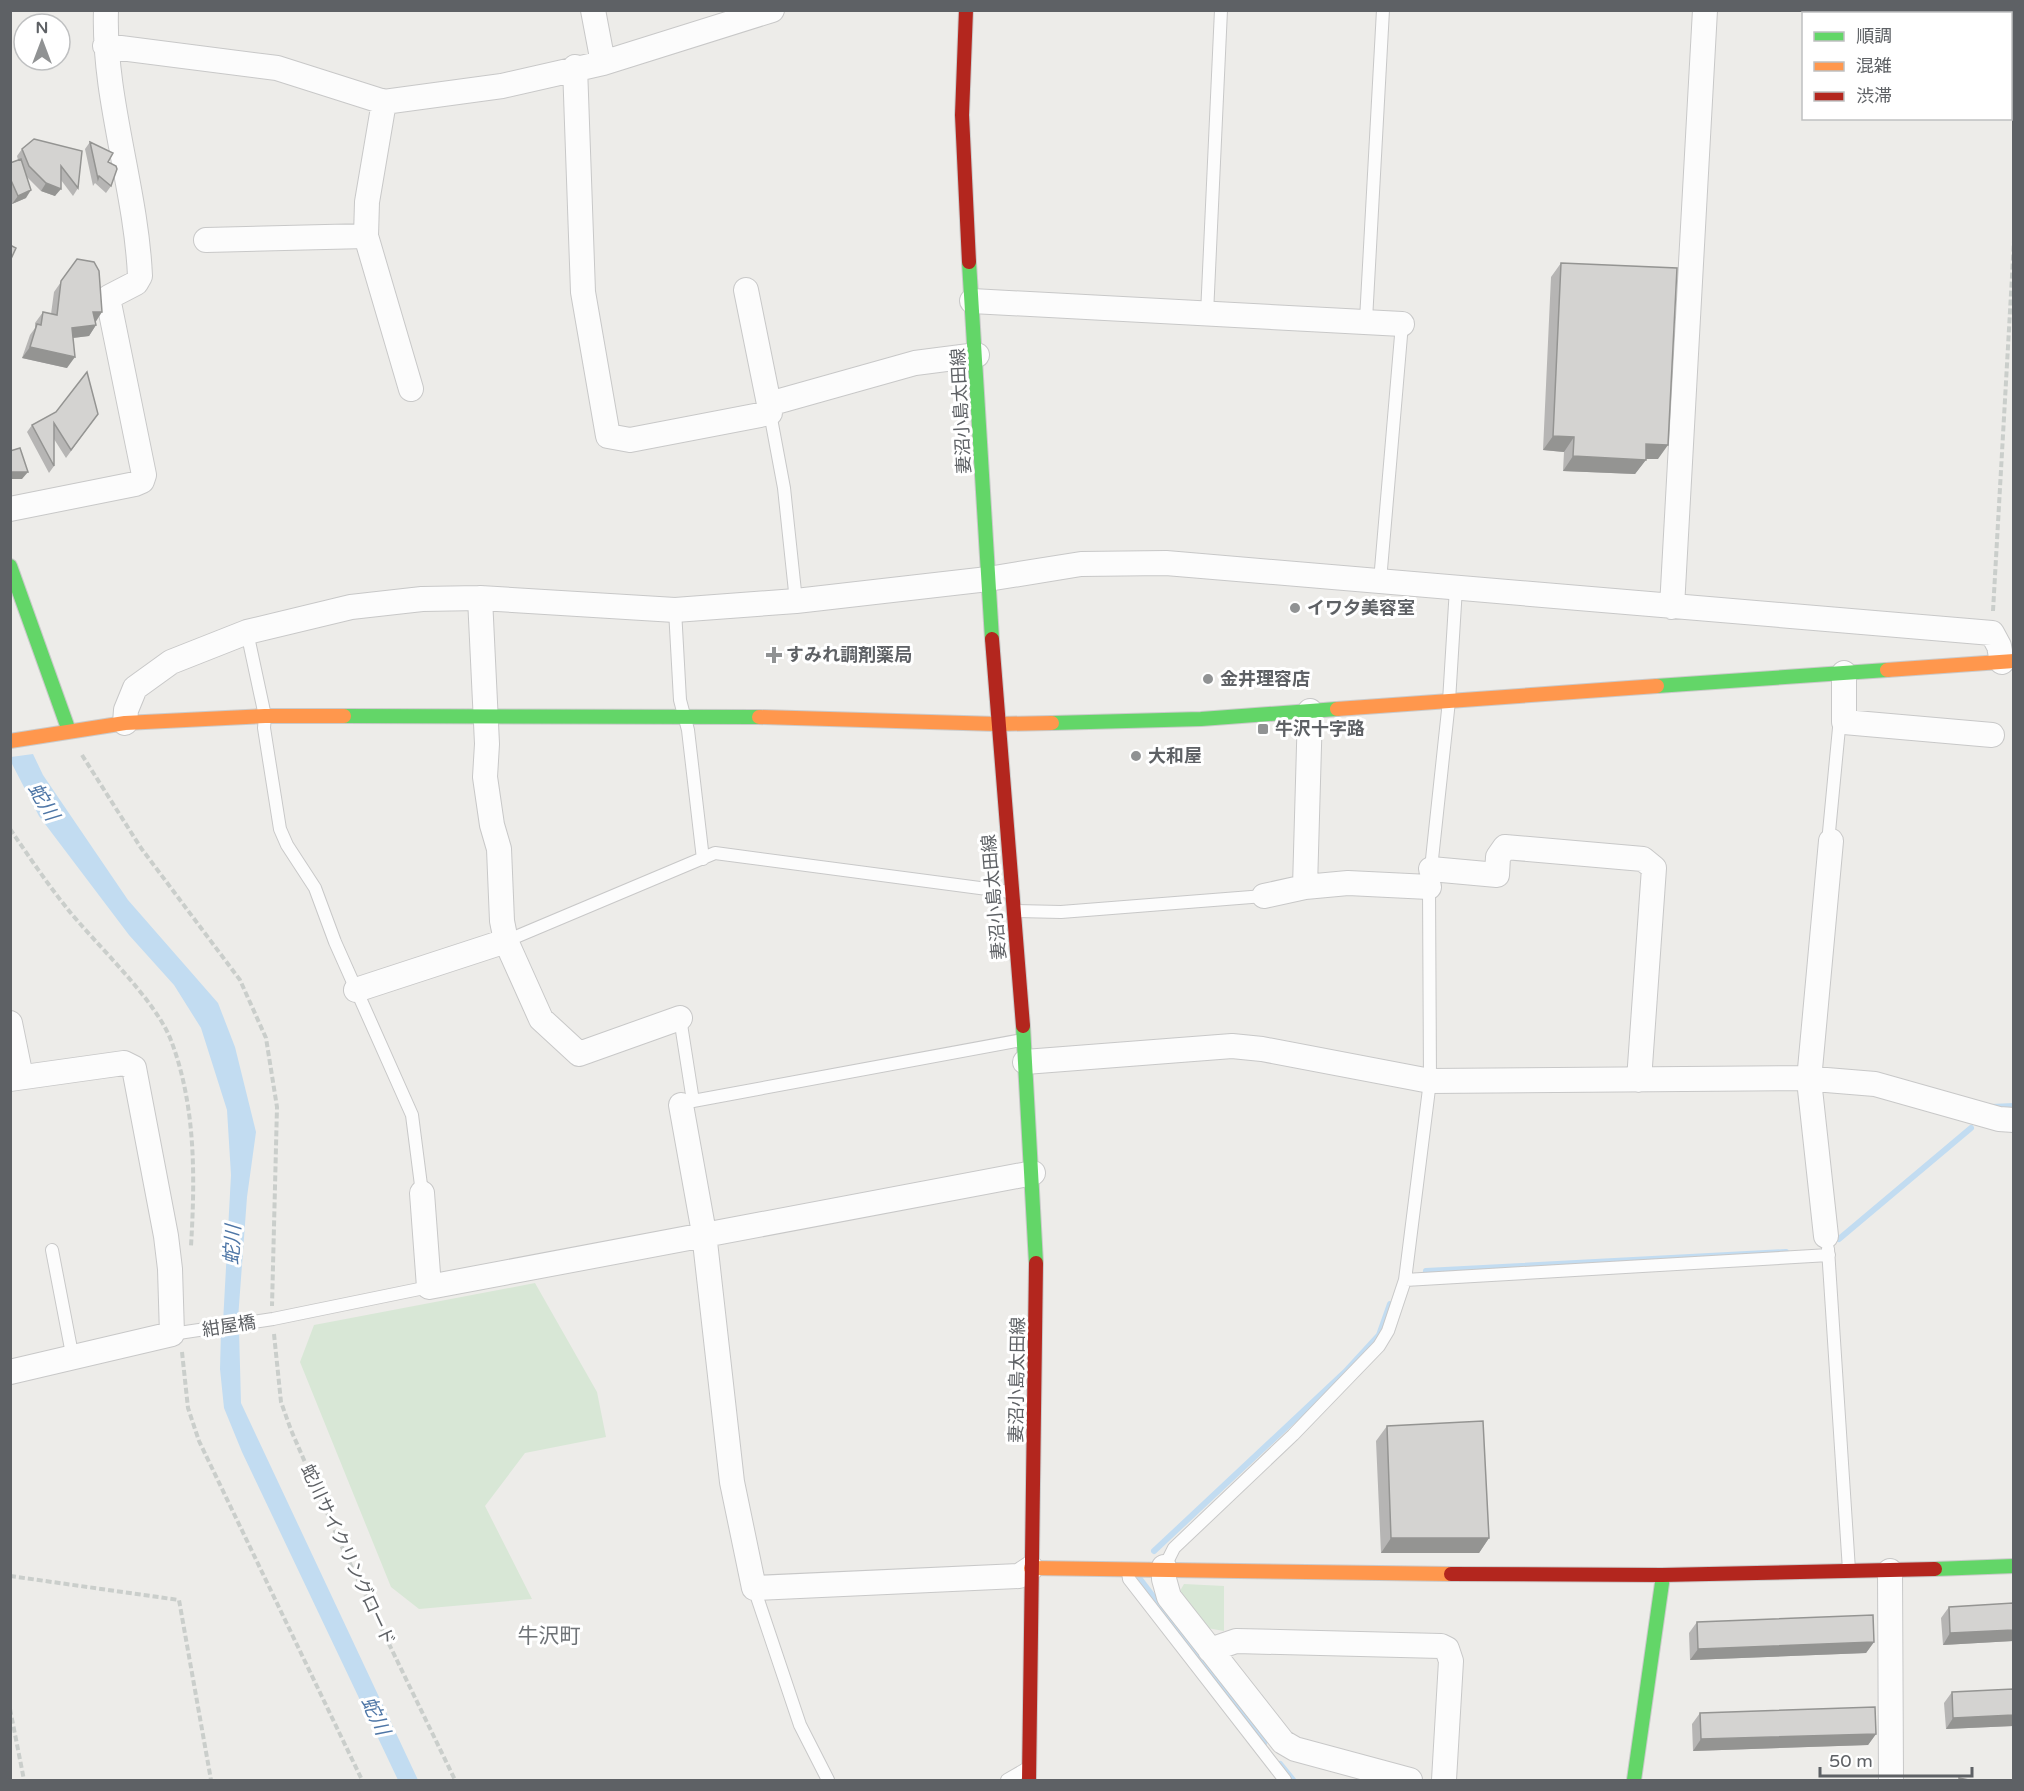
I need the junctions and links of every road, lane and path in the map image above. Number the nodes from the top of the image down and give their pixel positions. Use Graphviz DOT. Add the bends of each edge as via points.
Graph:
graph roads {
  1 [pos="106,10"];
  2 [pos="593,10"];
  3 [pos="772,10"];
  4 [pos="966,10"];
  5 [pos="1221,10"];
  6 [pos="1383,10"];
  7 [pos="1706,10"];
  8 [pos="105,46"];
  9 [pos="603,63"];
  10 [pos="575,67"];
  11 [pos="384,102"];
  12 [pos="366,236"];
  13 [pos="206,240"];
  14 [pos="2013,241"];
  15 [pos="746,290"];
  16 [pos="972,301"];
  17 [pos="1206,314"];
  18 [pos="1365,320"];
  19 [pos="1402,324"];
  20 [pos="976,355"];
  21 [pos="411,389"];
  22 [pos="769,409"];
  23 [pos="10,509"];
  24 [pos="10,566"];
  25 [pos="988,579"];
  26 [pos="1380,581"];
  27 [pos="1456,588"];
  28 [pos="480,598"];
  29 [pos="796,601"];
  30 [pos="1672,607"];
  31 [pos="675,610"];
  32 [pos="246,632"];
  33 [pos="1992,633"];
  34 [pos="2008,661"];
  35 [pos="1844,673"];
  36 [pos="1449,700"];
  37 [pos="1310,711"];
  38 [pos="486,714"];
  39 [pos="684,715"];
  40 [pos="265,716"];
  41 [pos="1844,722"];
  42 [pos="125,723"];
  43 [pos="997,724"];
  44 [pos="69,731"];
  45 [pos="1992,735"];
  46 [pos="10,741"];
  47 [pos="77,747"];
  48 [pos="1831,842"];
  49 [pos="703,859"];
  50 [pos="1430,878"];
  51 [pos="1305,887"];
  52 [pos="1012,892"];
  53 [pos="1264,896"];
  54 [pos="1013,911"];
  55 [pos="506,941"];
  56 [pos="356,990"];
  57 [pos="680,1018"];
  58 [pos="10,1023"];
  59 [pos="1025,1050"];
  60 [pos="16,1078"];
  61 [pos="1639,1080"];
  62 [pos="1809,1080"];
  63 [pos="1430,1081"];
  64 [pos="687,1103"];
  65 [pos="2013,1120"];
  66 [pos="1033,1173"];
  67 [pos="422,1193"];
  68 [pos="704,1233"];
  69 [pos="1828,1246"];
  70 [pos="52,1250"];
  71 [pos="1405,1280"];
  72 [pos="429,1287"];
  73 [pos="268,1320"];
  74 [pos="183,1333"];
  75 [pos="73,1359"];
  76 [pos="10,1372"];
  77 [pos="1127,1566"];
  78 [pos="2013,1566"];
  79 [pos="1164,1567"];
  80 [pos="1031,1568"];
  81 [pos="1890,1571"];
  82 [pos="1849,1572"];
  83 [pos="10,1576"];
  84 [pos="1663,1576"];
  85 [pos="754,1588"];
  86 [pos="1210,1650"];
  87 [pos="10,1709"];
  88 [pos="1030,1773"];
  89 [pos="24,1780"];
  90 [pos="211,1780"];
  91 [pos="362,1780"];
  92 [pos="455,1780"];
  93 [pos="828,1780"];
  94 [pos="1007,1780"];
  95 [pos="1285,1780"];
  96 [pos="1410,1780"];
  97 [pos="1444,1780"];
  98 [pos="1634,1780"];
  99 [pos="1891,1780"];
  1 -- 8 [label="street"];
  2 -- 9 [label="street"];
  3 -- 9 [label="street"];
  4 -- 16 [label="main road, 妻沼小島太田線" via="962,115"];
  5 -- 17 [label="lane"];
  6 -- 18 [label="lane"];
  7 -- 30 [label="street"];
  8 -- 11 [label="street" via="277,68"];
  8 -- 23 [label="street" via="128,177 140,276 136,283 109,297 109,303 144,475 135,484"];
  9 -- 10 [label="street"];
  10 -- 11 [label="street" via="502,86"];
  10 -- 22 [label="street" via="583,292 608,436 630,440"];
  11 -- 12 [label="street" via="367,202"];
  12 -- 13 [label="street"];
  12 -- 21 [label="street"];
  14 -- 33 [label="path"];
  15 -- 22 [label="street"];
  16 -- 17 [label="street"];
  16 -- 20 [label="main road, 妻沼小島太田線"];
  17 -- 18 [label="street"];
  18 -- 19 [label="street"];
  19 -- 26 [label="lane"];
  20 -- 22 [label="street" via="915,363"];
  20 -- 25 [label="main road, 妻沼小島太田線"];
  22 -- 29 [label="lane" via="784,488"];
  24 -- 44 [label="main road"];
  25 -- 26 [label="street" via="1046,568 1121,562"];
  25 -- 29 [label="street"];
  25 -- 43 [label="main road, 妻沼小島太田線"];
  26 -- 27 [label="street"];
  27 -- 30 [label="street"];
  27 -- 36 [label="lane"];
  28 -- 31 [label="street"];
  28 -- 32 [label="street" via="422,599 351,607"];
  28 -- 38 [label="street"];
  29 -- 31 [label="street"];
  30 -- 33 [label="street"];
  31 -- 39 [label="lane"];
  32 -- 40 [label="lane"];
  32 -- 42 [label="street" via="192,652 149,677 135,688"];
  33 -- 34 [label="street"];
  34 -- 35 [label="main road"];
  35 -- 36 [label="main road"];
  35 -- 41 [label="street"];
  36 -- 37 [label="main road"];
  36 -- 50 [label="lane"];
  37 -- 43 [label="main road" via="1201,719"];
  37 -- 51 [label="street"];
  38 -- 39 [label="main road"];
  38 -- 40 [label="main road"];
  38 -- 55 [label="street" via="486,795 499,849 499,889"];
  39 -- 43 [label="main road"];
  39 -- 49 [label="lane"];
  40 -- 42 [label="main road"];
  40 -- 56 [label="lane" via="280,829 315,888"];
  41 -- 45 [label="street"];
  41 -- 48 [label="lane" via="1839,728"];
  42 -- 44 [label="main road"];
  43 -- 52 [label="main road, 妻沼小島太田線"];
  44 -- 46 [label="main road"];
  47 -- 73 [label="path, 蛇川サイクリングロード" via="141,848 240,980 266,1038 278,1107"];
  48 -- 62 [label="street"];
  49 -- 52 [label="lane" via="715,853"];
  49 -- 55 [label="lane"];
  50 -- 51 [label="street"];
  50 -- 61 [label="street" via="1497,875 1498,857 1506,846 1643,859 1650,863 1654,868"];
  50 -- 63 [label="lane"];
  51 -- 53 [label="street"];
  52 -- 54 [label="main road, 妻沼小島太田線"];
  53 -- 54 [label="lane" via="1061,912"];
  54 -- 59 [label="main road, 妻沼小島太田線"];
  55 -- 56 [label="street"];
  55 -- 57 [label="street" via="541,1019 579,1054"];
  56 -- 67 [label="lane" via="412,1115"];
  57 -- 64 [label="lane"];
  58 -- 60 [label="street"];
  59 -- 63 [label="street" via="1232,1046"];
  59 -- 64 [label="lane"];
  59 -- 66 [label="main road, 妻沼小島太田線"];
  60 -- 74 [label="street" via="124,1063 134,1068"];
  61 -- 62 [label="street"];
  61 -- 63 [label="street"];
  62 -- 65 [label="street" via="1875,1084"];
  62 -- 69 [label="street"];
  63 -- 71 [label="lane"];
  64 -- 68 [label="street"];
  66 -- 68 [label="street"];
  66 -- 80 [label="main road, 妻沼小島太田線" via="1036,1257"];
  67 -- 72 [label="street"];
  68 -- 72 [label="street"];
  68 -- 85 [label="street" via="732,1482"];
  69 -- 71 [label="lane"];
  69 -- 82 [label="lane"];
  70 -- 75 [label="lane"];
  71 -- 79 [label="lane" via="1379,1346 1174,1548"];
  72 -- 73 [label="lane, 紺屋橋"];
  73 -- 74 [label="lane, 紺屋橋"];
  73 -- 92 [label="path, 蛇川サイクリングロード" via="281,1402 291,1431 341,1545"];
  74 -- 75 [label="street"];
  74 -- 91 [label="path" via="183,1377 188,1408 200,1441"];
  75 -- 76 [label="street"];
  77 -- 79 [label="main road"];
  77 -- 80 [label="main road"];
  77 -- 95 [label="lane" via="1128,1579"];
  78 -- 81 [label="main road"];
  79 -- 84 [label="main road"];
  79 -- 86 [label="street" via="1169,1597"];
  80 -- 85 [label="street" via="1019,1576"];
  80 -- 88 [label="main road, 妻沼小島太田線"];
  81 -- 82 [label="main road"];
  81 -- 99 [label="street"];
  82 -- 84 [label="main road"];
  83 -- 90 [label="path" via="178,1600"];
  84 -- 98 [label="main road"];
  85 -- 93 [label="lane" via="800,1725"];
  86 -- 96 [label="street" via="1283,1742 1295,1749"];
  86 -- 97 [label="street" via="1236,1641 1447,1649 1451,1661"];
  87 -- 89 [label="path"];
  88 -- 94 [label="lane"];
}
